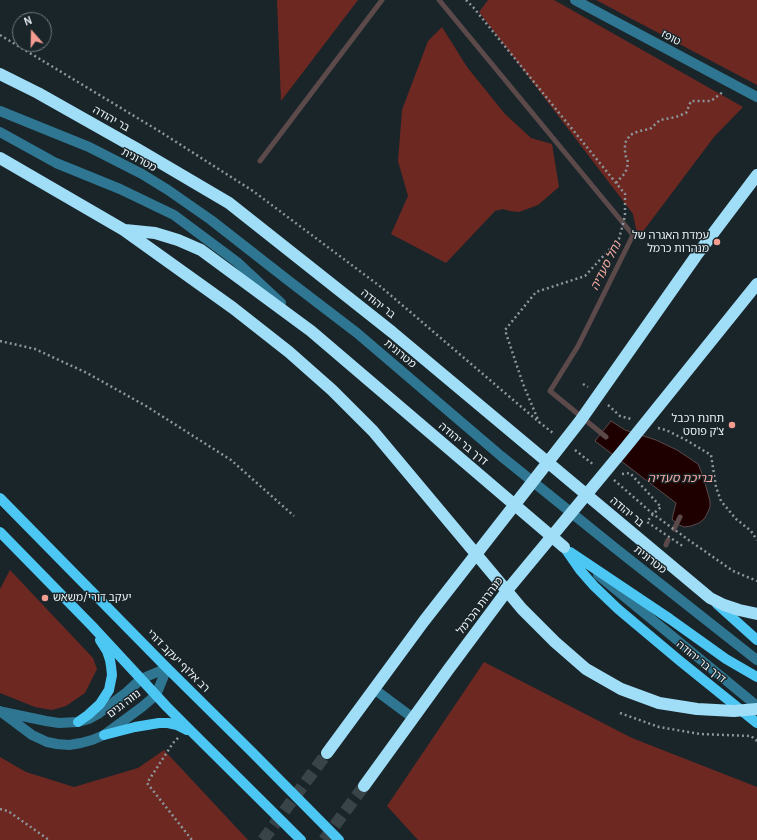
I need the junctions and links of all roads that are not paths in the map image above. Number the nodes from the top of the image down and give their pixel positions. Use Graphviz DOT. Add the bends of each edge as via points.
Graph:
graph roads {
  1 [pos="575,0"];
  2 [pos="0,69"];
  3 [pos="0,74"];
  4 [pos="38,93"];
  5 [pos="757,97"];
  6 [pos="0,111"];
  7 [pos="0,132"];
  8 [pos="0,158"];
  9 [pos="757,175"];
  10 [pos="124,230"];
  11 [pos="757,284"];
  12 [pos="311,331"];
  13 [pos="0,498"];
  14 [pos="0,532"];
  15 [pos="564,547"];
  16 [pos="710,598"];
  17 [pos="757,614"];
  18 [pos="92,626"];
  19 [pos="757,640"];
  20 [pos="757,660"];
  21 [pos="167,668"];
  22 [pos="757,677"];
  23 [pos="141,679"];
  24 [pos="374,689"];
  25 [pos="156,695"];
  26 [pos="757,706"];
  27 [pos="757,709"];
  28 [pos="0,711"];
  29 [pos="413,718"];
  30 [pos="78,722"];
  31 [pos="757,723"];
  32 [pos="191,731"];
  33 [pos="104,735"];
  34 [pos="327,753"];
  35 [pos="364,786"];
  36 [pos="301,840"];
  37 [pos="339,840"];
  1 -- 5 [label="street, טופז"];
  2 -- 4 [label="highway"];
  3 -- 4 [label="highway, בר יהודה"];
  4 -- 16 [label="highway, בר יהודה" via="229,203 392,332"];
  6 -- 20 [label="street, מטרונית" via="89,147 129,167 211,220 357,333 507,461"];
  7 -- 12 [label="street" via="56,163 120,189 174,216 237,262"];
  8 -- 10 [label="highway"];
  9 -- 24 [label="highway" via="696,256 580,421"];
  10 -- 12 [label="highway, דרך בר יהודה" via="155,233 201,250"];
  10 -- 27 [label="highway" via="233,308 332,390 373,431 522,609 586,669 621,689 659,703 697,709"];
  11 -- 29 [label="highway, מנהרות הכרמל" via="509,588"];
  12 -- 15 [label="highway, דרך בר יהודה"];
  13 -- 21 [label="main road, רב אלוף יעקב דורי"];
  14 -- 18 [label="main road"];
  15 -- 22 [label="main road" via="726,659"];
  15 -- 26 [label="street"];
  15 -- 31 [label="main road, דרך בר יהודה" via="580,570 618,609"];
  16 -- 17 [label="highway, בר יהודה" via="724,605"];
  16 -- 19 [label="main road"];
  18 -- 23 [label="main road"];
  18 -- 30 [label="main road" via="107,651 112,675 109,690 100,704"];
  21 -- 23 [label="street, נווה גנים"];
  21 -- 25 [label="street, נווה גנים"];
  21 -- 37 [label="main road, רב אלוף יעקב דורי"];
  23 -- 25 [label="main road"];
  23 -- 30 [label="street, נווה גנים" via="98,714"];
  24 -- 29 [label="street"];
  24 -- 34 [label="highway"];
  25 -- 32 [label="main road"];
  25 -- 33 [label="street, נווה גנים"];
  28 -- 30 [label="street, נווה גנים" via="59,723"];
  28 -- 33 [label="street, נווה גנים" via="32,735 47,742 69,745"];
  29 -- 35 [label="highway, מנהרות הכרמל"];
  32 -- 33 [label="main road" via="177,725 159,723"];
  32 -- 36 [label="main road"];
}
